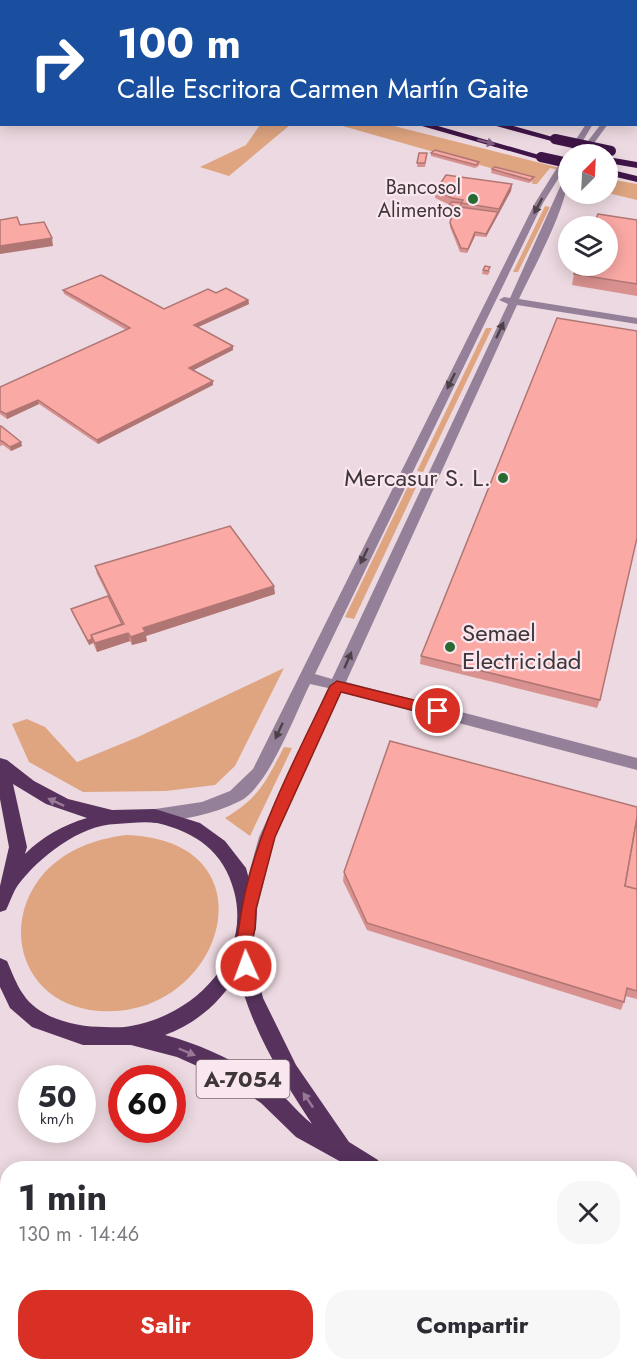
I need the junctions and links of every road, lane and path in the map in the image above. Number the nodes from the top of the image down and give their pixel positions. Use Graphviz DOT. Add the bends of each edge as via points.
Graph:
graph roads {
  1 [pos="426,126"];
  2 [pos="468,126"];
  3 [pos="499,126"];
  4 [pos="589,126"];
  5 [pos="604,126"];
  6 [pos="552,143"];
  7 [pos="558,144"];
  8 [pos="577,144"];
  9 [pos="590,144"];
  10 [pos="558,145"];
  11 [pos="618,155"];
  12 [pos="637,156"];
  13 [pos="618,158"];
  14 [pos="558,161"];
  15 [pos="637,165"];
  16 [pos="558,173"];
  17 [pos="618,174"];
  18 [pos="637,178"];
  19 [pos="558,204"];
  20 [pos="492,298"];
  21 [pos="514,301"];
  22 [pos="637,321"];
  23 [pos="305,677"];
  24 [pos="337,686"];
  25 [pos="1,764"];
  26 [pos="637,764"];
  27 [pos="155,816"];
  28 [pos="112,817"];
  29 [pos="11,881"];
  30 [pos="0,904"];
  31 [pos="248,909"];
  32 [pos="242,949"];
  33 [pos="0,968"];
  34 [pos="8,999"];
  35 [pos="130,1036"];
  36 [pos="341,1149"];
  37 [pos="359,1161"];
  1 -- 14 [label="highway, one-way, bridge"];
  2 -- 6 [label="highway"];
  3 -- 6 [label="highway"];
  4 -- 8 [label="street"];
  5 -- 9 [label="street"];
  6 -- 7 [label="highway, bridge"];
  6 -- 10 [label="highway"];
  11 -- 12 [label="highway"];
  13 -- 15 [label="highway"];
  16 -- 20 [label="street, one-way"];
  17 -- 18 [label="highway"];
  19 -- 21 [label="street"];
  20 -- 21 [label="street"];
  20 -- 23 [label="street, one-way"];
  21 -- 22 [label="street"];
  24 -- 21 [label="street, one-way"];
  23 -- 24 [label="street"];
  23 -- 27 [label="street, one-way" via="259,773 237,796 204,809"];
  24 -- 26 [label="street"];
  24 -- 31 [label="street" via="267,837"];
  28 -- 25 [label="main road, A-7054, one-way" via="70,808 30,790"];
  25 -- 29 [label="main road, A-7054" via="18,847"];
  27 -- 28 [label="main road, A-7054"];
  27 -- 31 [label="main road, A-7054" via="194,828 219,846 237,868"];
  28 -- 29 [label="main road, A-7054" via="74,829 42,848"];
  29 -- 30 [label="main road, A-7054"];
  31 -- 32 [label="main road, A-7054"];
  32 -- 35 [label="main road, A-7054" via="223,982 198,1007 167,1025"];
  36 -- 32 [label="main road, A-7054, one-way" via="289,1072 254,999"];
  33 -- 34 [label="main road, A-7054"];
  34 -- 35 [label="main road, A-7054" via="39,1021 82,1036"];
  35 -- 36 [label="main road, A-7054, one-way" via="179,1048 233,1072 268,1096 303,1130"];
  36 -- 37 [label="main road, A-7054"];
}
